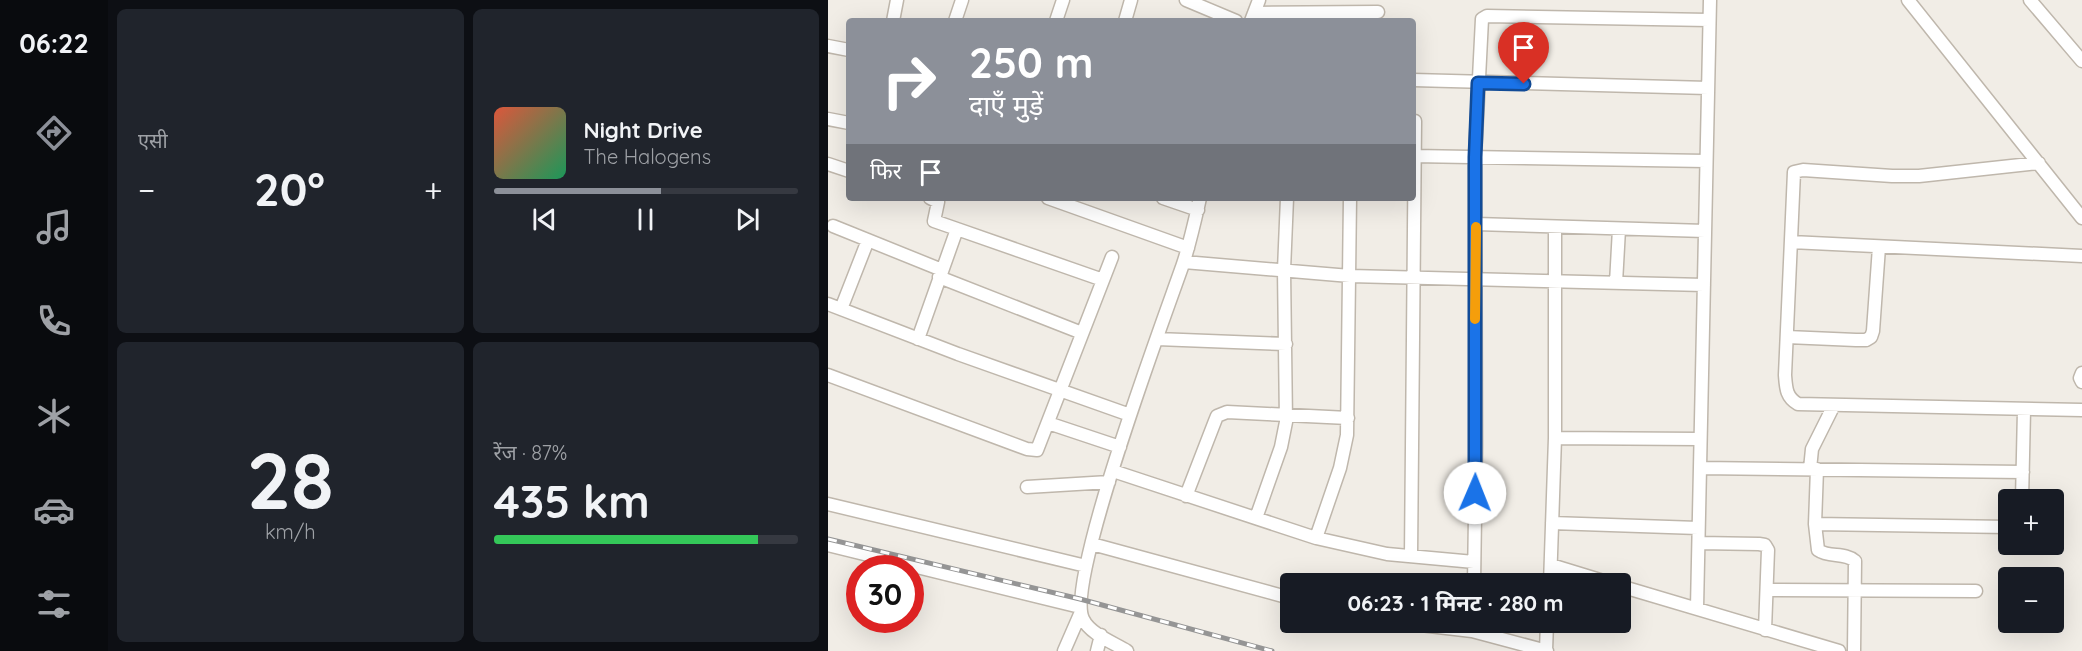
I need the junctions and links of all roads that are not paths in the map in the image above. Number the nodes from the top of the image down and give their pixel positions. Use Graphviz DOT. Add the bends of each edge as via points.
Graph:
graph roads {
  1 [pos="897,0"];
  2 [pos="962,0"];
  3 [pos="1063,0"];
  4 [pos="1131,0"];
  5 [pos="1186,0"];
  6 [pos="1259,0"];
  7 [pos="1710,0"];
  8 [pos="1908,0"];
  9 [pos="2030,0"];
  10 [pos="1378,12"];
  11 [pos="1253,17"];
  12 [pos="894,18"];
  13 [pos="956,18"];
  14 [pos="1057,18"];
  15 [pos="1126,18"];
  16 [pos="1229,18"];
  17 [pos="1709,20"];
  18 [pos="828,46"];
  19 [pos="846,49"];
  20 [pos="2082,61"];
  21 [pos="1416,80"];
  22 [pos="1478,83"];
  23 [pos="1708,88"];
  24 [pos="828,119"];
  25 [pos="846,122"];
  26 [pos="1416,156"];
  27 [pos="1475,157"];
  28 [pos="1706,161"];
  29 [pos="2039,163"];
  30 [pos="828,164"];
  31 [pos="846,170"];
  32 [pos="2076,200"];
  33 [pos="936,201"];
  34 [pos="1056,201"];
  35 [pos="1181,201"];
  36 [pos="1287,201"];
  37 [pos="1350,201"];
  38 [pos="1414,201"];
  39 [pos="1199,204"];
  40 [pos="2082,218"];
  41 [pos="1476,224"];
  42 [pos="833,226"];
  43 [pos="1555,228"];
  44 [pos="957,229"];
  45 [pos="1619,229"];
  46 [pos="1705,231"];
  47 [pos="868,240"];
  48 [pos="1791,243"];
  49 [pos="1879,247"];
  50 [pos="1188,248"];
  51 [pos="2082,256"];
  52 [pos="1112,257"];
  53 [pos="1184,262"];
  54 [pos="1284,270"];
  55 [pos="940,274"];
  56 [pos="1350,276"];
  57 [pos="1413,277"];
  58 [pos="1475,278"];
  59 [pos="1103,280"];
  60 [pos="1554,281"];
  61 [pos="1616,283"];
  62 [pos="1704,285"];
  63 [pos="828,304"];
  64 [pos="841,309"];
  65 [pos="1082,333"];
  66 [pos="1787,338"];
  67 [pos="918,339"];
  68 [pos="1157,339"];
  69 [pos="1286,344"];
  70 [pos="2082,373"];
  71 [pos="828,375"];
  72 [pos="2082,382"];
  73 [pos="1061,390"];
  74 [pos="1834,405"];
  75 [pos="2024,410"];
  76 [pos="2082,410"];
  77 [pos="1286,414"];
  78 [pos="1130,415"];
  79 [pos="1348,418"];
  80 [pos="1048,423"];
  81 [pos="1555,438"];
  82 [pos="1699,439"];
  83 [pos="1120,447"];
  84 [pos="1700,468"];
  85 [pos="1814,469"];
  86 [pos="2023,472"];
  87 [pos="1111,476"];
  88 [pos="1027,487"];
  89 [pos="2022,489"];
  90 [pos="1186,496"];
  91 [pos="828,504"];
  92 [pos="1256,518"];
  93 [pos="1552,523"];
  94 [pos="1815,524"];
  95 [pos="1998,527"];
  96 [pos="1698,528"];
  97 [pos="1316,538"];
  98 [pos="1699,543"];
  99 [pos="1092,544"];
  100 [pos="828,545"];
  101 [pos="1411,556"];
  102 [pos="1474,562"];
  103 [pos="1551,565"];
  104 [pos="1086,566"];
  105 [pos="1474,573"];
  106 [pos="1551,573"];
  107 [pos="1577,573"];
  108 [pos="1631,589"];
  109 [pos="1856,589"];
  110 [pos="1767,590"];
  111 [pos="1977,591"];
  112 [pos="1280,595"];
  113 [pos="1697,608"];
  114 [pos="1081,610"];
  115 [pos="1765,630"];
  116 [pos="1490,633"];
  117 [pos="1547,633"];
  118 [pos="1101,635"];
  119 [pos="1064,651"];
  120 [pos="1097,651"];
  121 [pos="1127,651"];
  122 [pos="1546,651"];
  123 [pos="1839,651"];
  124 [pos="1854,651"];
  1 -- 12 [label="street"];
  2 -- 13 [label="street"];
  3 -- 14 [label="street"];
  4 -- 15 [label="street"];
  5 -- 16 [label="street"];
  6 -- 11 [label="street"];
  7 -- 17 [label="street"];
  8 -- 29 [label="street"];
  9 -- 20 [label="street"];
  10 -- 11 [label="street"];
  17 -- 22 [label="street" via="1484,17"];
  17 -- 23 [label="street"];
  18 -- 19 [label="street"];
  21 -- 22 [label="street"];
  22 -- 23 [label="street"];
  22 -- 27 [label="street"];
  23 -- 28 [label="street"];
  24 -- 25 [label="street"];
  26 -- 27 [label="street"];
  27 -- 28 [label="street"];
  27 -- 41 [label="street"];
  28 -- 46 [label="street"];
  29 -- 32 [label="street"];
  29 -- 48 [label="street" via="1919,176 1798,170 1793,179"];
  30 -- 31 [label="street"];
  32 -- 40 [label="street"];
  33 -- 44 [label="street" via="934,221"];
  34 -- 50 [label="street"];
  35 -- 39 [label="street"];
  36 -- 54 [label="street"];
  37 -- 56 [label="street"];
  38 -- 57 [label="street"];
  39 -- 50 [label="street"];
  41 -- 43 [label="street"];
  41 -- 58 [label="street"];
  42 -- 47 [label="street"];
  43 -- 45 [label="street"];
  43 -- 60 [label="street"];
  44 -- 55 [label="street"];
  44 -- 59 [label="street"];
  45 -- 46 [label="street"];
  45 -- 61 [label="street"];
  46 -- 62 [label="street"];
  47 -- 55 [label="street"];
  47 -- 64 [label="street"];
  48 -- 49 [label="street"];
  48 -- 66 [label="street"];
  49 -- 51 [label="street"];
  49 -- 66 [label="street" via="1871,337"];
  50 -- 53 [label="street"];
  52 -- 59 [label="street"];
  53 -- 54 [label="street"];
  53 -- 68 [label="street"];
  54 -- 56 [label="street"];
  54 -- 69 [label="street"];
  55 -- 65 [label="street"];
  55 -- 67 [label="street"];
  56 -- 57 [label="street"];
  56 -- 79 [label="street"];
  57 -- 58 [label="street"];
  57 -- 101 [label="street"];
  58 -- 60 [label="street"];
  58 -- 102 [label="street"];
  59 -- 65 [label="street"];
  60 -- 61 [label="street"];
  60 -- 81 [label="street"];
  61 -- 62 [label="street"];
  62 -- 82 [label="street"];
  63 -- 64 [label="street"];
  64 -- 67 [label="street"];
  65 -- 73 [label="street"];
  66 -- 74 [label="street" via="1785,375 1791,399 1798,404"];
  67 -- 73 [label="street"];
  68 -- 69 [label="street"];
  68 -- 78 [label="street"];
  69 -- 77 [label="street"];
  70 -- 72 [label="street"];
  71 -- 80 [label="street" via="1032,450 1037,450"];
  73 -- 78 [label="street"];
  73 -- 80 [label="street"];
  74 -- 75 [label="street"];
  74 -- 85 [label="street" via="1812,449"];
  75 -- 76 [label="street"];
  75 -- 86 [label="street"];
  77 -- 79 [label="street"];
  77 -- 90 [label="street" via="1227,412 1217,416"];
  77 -- 92 [label="street" via="1281,447"];
  78 -- 83 [label="street"];
  79 -- 97 [label="street" via="1344,456"];
  80 -- 83 [label="street"];
  81 -- 82 [label="street"];
  81 -- 93 [label="street"];
  82 -- 84 [label="street"];
  83 -- 87 [label="street"];
  84 -- 85 [label="street"];
  84 -- 96 [label="street"];
  85 -- 86 [label="street"];
  85 -- 94 [label="street"];
  86 -- 89 [label="street"];
  87 -- 88 [label="street"];
  87 -- 90 [label="street"];
  87 -- 99 [label="street"];
  90 -- 92 [label="street"];
  91 -- 104 [label="street"];
  92 -- 97 [label="street"];
  93 -- 96 [label="street"];
  93 -- 103 [label="street"];
  94 -- 95 [label="street"];
  94 -- 109 [label="street" via="1821,554 1855,561"];
  96 -- 98 [label="street"];
  97 -- 101 [label="street" via="1372,552"];
  98 -- 110 [label="street" via="1765,546 1769,556"];
  98 -- 113 [label="street"];
  99 -- 104 [label="street"];
  99 -- 112 [label="street"];
  100 -- 114 [label="street"];
  101 -- 102 [label="street"];
  102 -- 105 [label="street"];
  103 -- 106 [label="street"];
  103 -- 107 [label="street"];
  104 -- 114 [label="street"];
  108 -- 113 [label="street"];
  109 -- 110 [label="street"];
  109 -- 111 [label="street"];
  109 -- 124 [label="street"];
  110 -- 115 [label="street"];
  113 -- 115 [label="street"];
  114 -- 118 [label="street" via="1089,627"];
  114 -- 119 [label="street"];
  115 -- 123 [label="street"];
  116 -- 122 [label="street"];
  117 -- 122 [label="street"];
  118 -- 120 [label="street"];
  118 -- 121 [label="street"];
}
